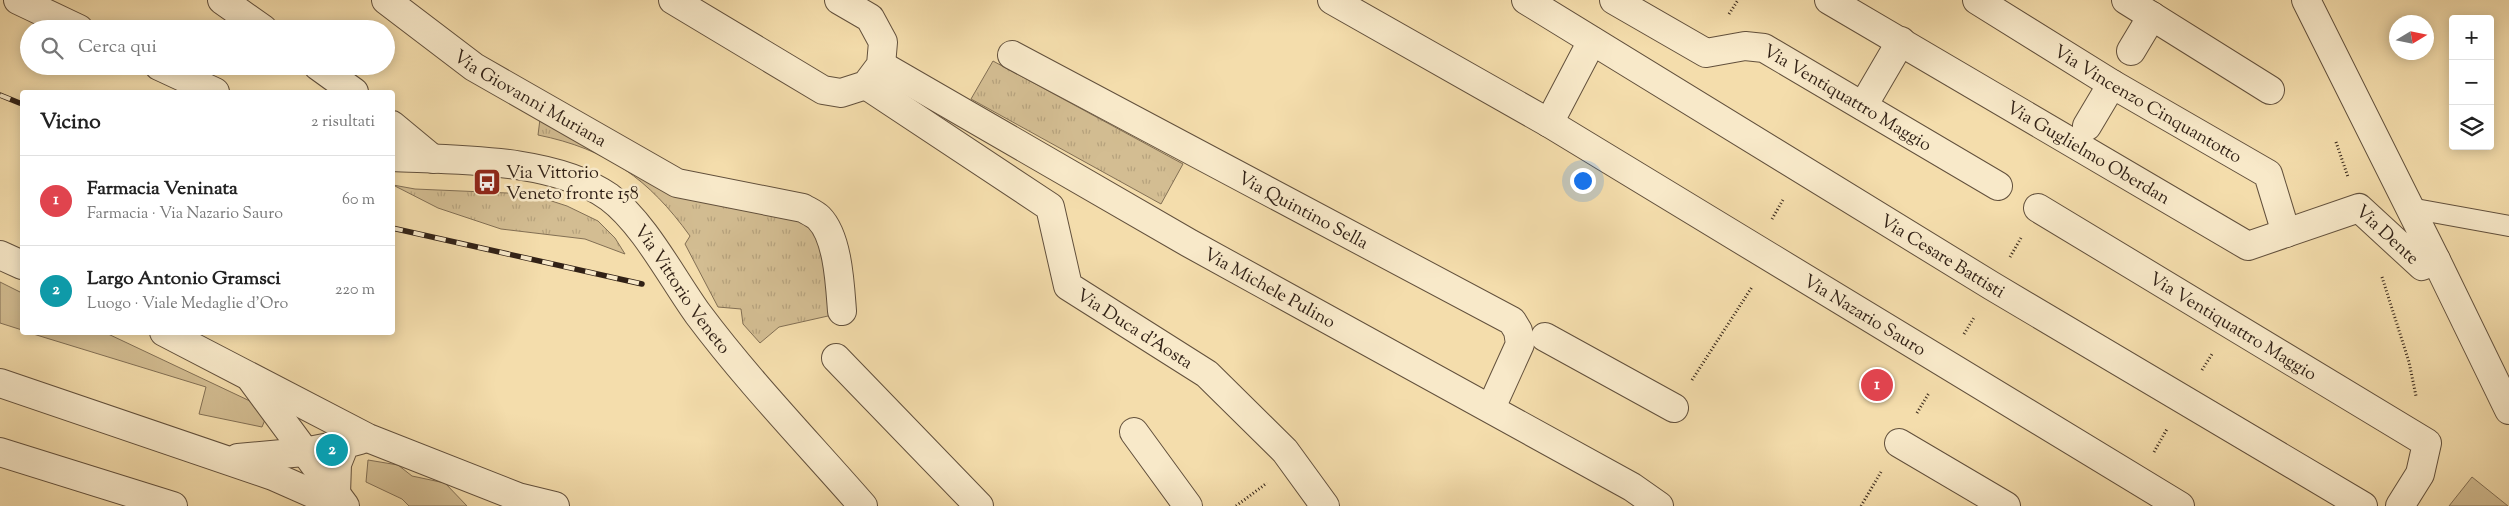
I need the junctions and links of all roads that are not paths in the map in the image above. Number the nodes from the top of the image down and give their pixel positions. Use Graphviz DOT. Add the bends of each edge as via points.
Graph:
graph roads {
  1 [pos="18,0"];
  2 [pos="222,0"];
  3 [pos="386,0"];
  4 [pos="673,0"];
  5 [pos="839,0"];
  6 [pos="1332,0"];
  7 [pos="1526,0"];
  8 [pos="1614,0"];
  9 [pos="1829,0"];
  10 [pos="1977,0"];
  11 [pos="2126,0"];
  12 [pos="2306,0"];
  13 [pos="2152,16"];
  14 [pos="60,20"];
  15 [pos="251,20"];
  16 [pos="1592,41"];
  17 [pos="1902,41"];
  18 [pos="2131,51"];
  19 [pos="1012,55"];
  20 [pos="178,75"];
  21 [pos="330,75"];
  22 [pos="873,75"];
  23 [pos="2112,84"];
  24 [pos="349,89"];
  25 [pos="211,90"];
  26 [pos="2270,90"];
  27 [pos="1863,106"];
  28 [pos="1549,123"];
  29 [pos="2087,126"];
  30 [pos="395,127"];
  31 [pos="395,157"];
  32 [pos="433,159"];
  33 [pos="1998,186"];
  34 [pos="2038,208"];
  35 [pos="2359,208"];
  36 [pos="2410,208"];
  37 [pos="2509,226"];
  38 [pos="2286,233"];
  39 [pos="0,255"];
  40 [pos="2436,260"];
  41 [pos="20,264"];
  42 [pos="842,311"];
  43 [pos="170,335"];
  44 [pos="1545,337"];
  45 [pos="836,358"];
  46 [pos="250,377"];
  47 [pos="0,383"];
  48 [pos="1491,408"];
  49 [pos="1674,408"];
  50 [pos="2509,410"];
  51 [pos="1134,432"];
  52 [pos="357,441"];
  53 [pos="1899,443"];
  54 [pos="0,452"];
  55 [pos="304,452"];
  56 [pos="220,458"];
  57 [pos="518,501"];
  58 [pos="333,502"];
  59 [pos="172,506"];
  60 [pos="555,506"];
  61 [pos="863,506"];
  62 [pos="979,506"];
  63 [pos="1188,506"];
  64 [pos="1325,506"];
  65 [pos="1659,506"];
  66 [pos="2006,506"];
  67 [pos="2180,506"];
  68 [pos="2363,506"];
  69 [pos="2400,506"];
  1 -- 14 [label="street"];
  2 -- 15 [label="street"];
  3 -- 42 [label="street, Via Giovanni Muriana" via="474,67 677,183 803,208 819,217 828,230 840,278"];
  4 -- 22 [label="street" via="823,90 841,93"];
  5 -- 22 [label="street" via="870,18 883,42"];
  6 -- 28 [label="street, Via Nazario Sauro"];
  7 -- 16 [label="street, Via Cesare Battisti"];
  8 -- 27 [label="street, Via Ventiquattro Maggio" via="1706,53 1745,46 1764,48"];
  9 -- 17 [label="street, Via Guglielmo Oberdan"];
  10 -- 23 [label="street, Via Vincenzo Cinquantotto"];
  11 -- 13 [label="street"];
  12 -- 36 [label="street, Via Dente"];
  13 -- 18 [label="street"];
  13 -- 26 [label="street"];
  16 -- 28 [label="street"];
  16 -- 68 [label="street, Via Cesare Battisti" via="1801,170"];
  17 -- 27 [label="street"];
  17 -- 38 [label="street, Via Guglielmo Oberdan" via="2248,246"];
  19 -- 48 [label="street, Via Quintino Sella" via="1512,322 1520,344"];
  20 -- 25 [label="street"];
  21 -- 24 [label="street"];
  22 -- 48 [label="street, Via Michele Pulino"];
  22 -- 64 [label="street, Via Duca d'Aosta" via="1050,207 1068,286 1207,374 1285,452"];
  23 -- 29 [label="street"];
  23 -- 38 [label="street, Via Vincenzo Cinquantotto" via="2268,174"];
  27 -- 33 [label="street, Via Ventiquattro Maggio"];
  28 -- 67 [label="street, Via Nazario Sauro"];
  30 -- 32 [label="street"];
  31 -- 32 [label="street, Via Vittorio Veneto"];
  32 -- 61 [label="street, Via Vittorio Veneto" via="531,166 573,179 609,197 636,223 699,315 729,352"];
  34 -- 69 [label="street, Via Ventiquattro Maggio" via="2427,443 2420,474"];
  35 -- 38 [label="street, Via Guglielmo Oberdan"];
  35 -- 40 [label="street, Via Dente" via="2422,266"];
  36 -- 37 [label="lane"];
  36 -- 40 [label="street, Via Dente"];
  39 -- 41 [label="street"];
  40 -- 50 [label="street"];
  43 -- 46 [label="street"];
  44 -- 49 [label="street"];
  45 -- 62 [label="street"];
  46 -- 52 [label="street"];
  46 -- 55 [label="street"];
  47 -- 56 [label="street"];
  48 -- 65 [label="street, Via Michele Pulino" via="1632,487"];
  51 -- 63 [label="street"];
  52 -- 55 [label="street"];
  52 -- 57 [label="street"];
  52 -- 58 [label="street" via="337,464"];
  53 -- 66 [label="street"];
  54 -- 59 [label="street"];
  55 -- 56 [label="street"];
  55 -- 58 [label="street"];
  56 -- 58 [label="street" via="274,476"];
  57 -- 60 [label="street"];
}
